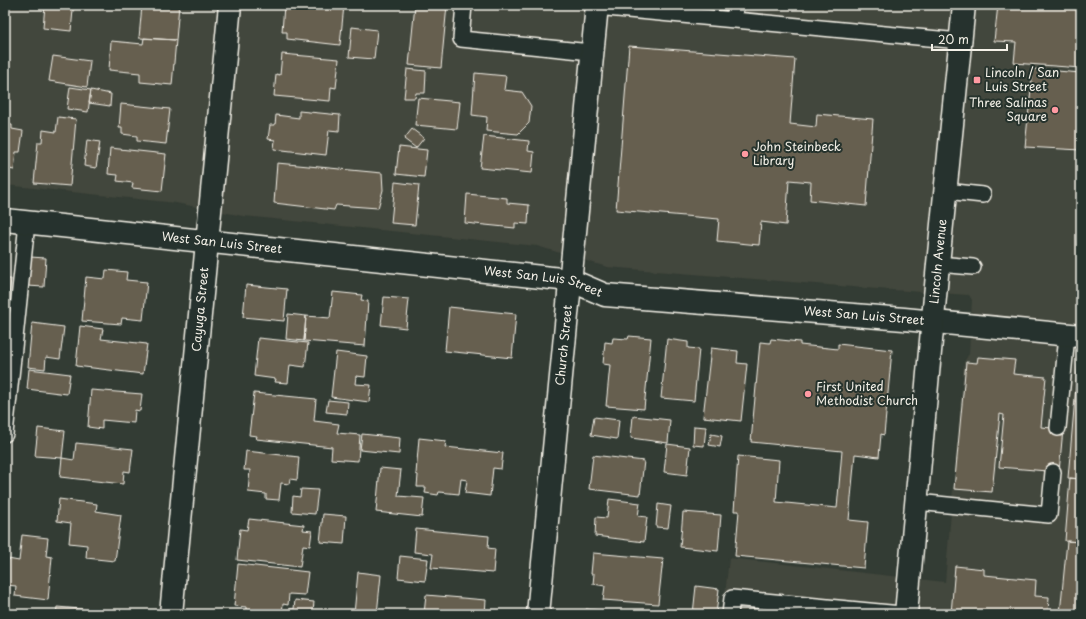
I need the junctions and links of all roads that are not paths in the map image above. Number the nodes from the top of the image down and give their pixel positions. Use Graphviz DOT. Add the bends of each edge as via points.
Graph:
graph roads {
  1 [pos="230,5"];
  2 [pos="464,5"];
  3 [pos="736,5"];
  4 [pos="964,5"];
  5 [pos="597,6"];
  6 [pos="669,10"];
  7 [pos="734,20"];
  8 [pos="960,41"];
  9 [pos="591,52"];
  10 [pos="946,191"];
  11 [pos="983,195"];
  12 [pos="5,220"];
  13 [pos="27,223"];
  14 [pos="207,242"];
  15 [pos="938,264"];
  16 [pos="973,267"];
  17 [pos="570,280"];
  18 [pos="933,322"];
  19 [pos="1074,336"];
  20 [pos="1058,428"];
  21 [pos="5,434"];
  22 [pos="1053,472"];
  23 [pos="917,502"];
  24 [pos="171,614"];
  25 [pos="538,614"];
  26 [pos="730,614"];
  27 [pos="901,614"];
  28 [pos="906,614"];
  1 -- 14 [label="street, Cayuga Street"];
  2 -- 9 [label="lane" via="461,39"];
  3 -- 7 [label="lane"];
  4 -- 8 [label="street, Lincoln Avenue"];
  5 -- 6 [label="lane"];
  5 -- 9 [label="street, Church Street"];
  6 -- 7 [label="lane"];
  7 -- 8 [label="lane"];
  8 -- 10 [label="street, Lincoln Avenue"];
  9 -- 17 [label="street, Church Street"];
  10 -- 11 [label="lane"];
  10 -- 15 [label="street, Lincoln Avenue"];
  12 -- 13 [label="street, West San Luis Street"];
  13 -- 14 [label="street, West San Luis Street"];
  13 -- 21 [label="lane"];
  14 -- 17 [label="street, West San Luis Street"];
  14 -- 24 [label="street, Cayuga Street"];
  15 -- 16 [label="lane"];
  15 -- 18 [label="street, Lincoln Avenue"];
  17 -- 18 [label="street, West San Luis Street" via="605,295"];
  17 -- 25 [label="street, Church Street"];
  18 -- 19 [label="street, West San Luis Street"];
  18 -- 23 [label="street, Lincoln Avenue"];
  19 -- 20 [label="lane"];
  22 -- 23 [label="lane" via="1049,515"];
  23 -- 28 [label="street, Lincoln Avenue"];
  26 -- 27 [label="lane" via="732,598"];
}
